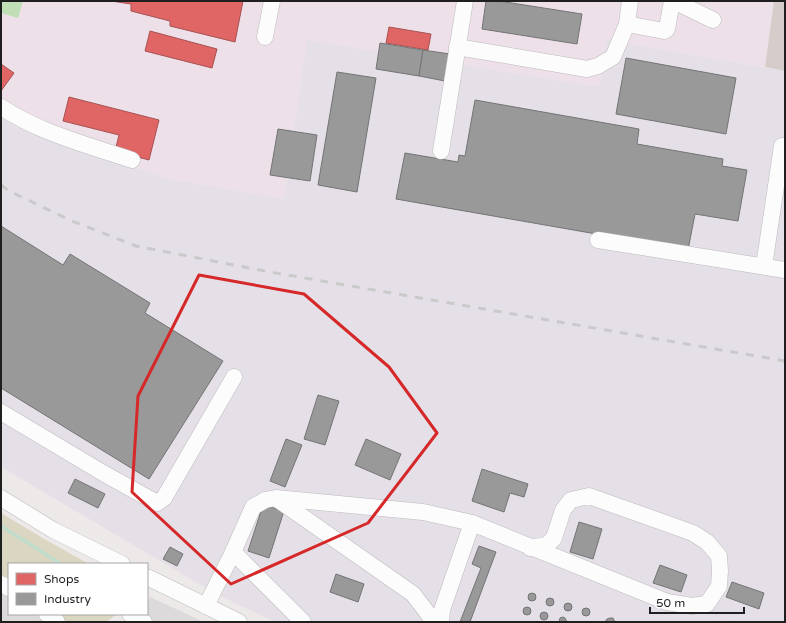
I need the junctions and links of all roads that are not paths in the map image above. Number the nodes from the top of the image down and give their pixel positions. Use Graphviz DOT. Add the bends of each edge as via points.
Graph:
graph roads {
  1 [pos="272,1"];
  2 [pos="465,1"];
  3 [pos="630,1"];
  4 [pos="673,1"];
  5 [pos="713,20"];
  6 [pos="627,24"];
  7 [pos="265,37"];
  8 [pos="457,47"];
  9 [pos="1,107"];
  10 [pos="782,146"];
  11 [pos="441,151"];
  12 [pos="132,160"];
  13 [pos="598,240"];
  14 [pos="764,266"];
  15 [pos="785,270"];
  16 [pos="234,378"];
  17 [pos="1,412"];
  18 [pos="1,498"];
  19 [pos="276,498"];
  20 [pos="472,523"];
  21 [pos="530,548"];
  22 [pos="233,552"];
  23 [pos="120,563"];
  24 [pos="148,580"];
  25 [pos="206,606"];
  26 [pos="48,615"];
  27 [pos="129,615"];
  28 [pos="132,615"];
  29 [pos="57,622"];
  30 [pos="121,622"];
  31 [pos="144,622"];
  32 [pos="237,622"];
  33 [pos="303,622"];
  34 [pos="433,622"];
  35 [pos="441,622"];
  1 -- 7 [label="street"];
  2 -- 8 [label="street"];
  3 -- 6 [label="street"];
  4 -- 5 [label="street"];
  4 -- 6 [label="street" via="667,29 664,31"];
  6 -- 8 [label="street" via="613,57 587,70"];
  8 -- 11 [label="street"];
  9 -- 12 [label="street" via="41,128"];
  10 -- 14 [label="street"];
  13 -- 14 [label="street"];
  14 -- 15 [label="street"];
  16 -- 17 [label="street" via="164,498 157,503"];
  18 -- 23 [label="street" via="53,530"];
  19 -- 20 [label="street" via="423,512"];
  19 -- 22 [label="street" via="265,500 253,507"];
  19 -- 34 [label="street" via="413,594"];
  20 -- 21 [label="street"];
  20 -- 35 [label="street" via="442,610"];
  21 -- 21 [label="street" via="667,602 692,606 707,604 719,586 718,556 707,542 693,533 589,496 572,500 563,510 554,538 547,546"];
  22 -- 25 [label="street"];
  22 -- 33 [label="street"];
  24 -- 25 [label="street"];
  25 -- 32 [label="street"];
  26 -- 29 [label="street"];
  27 -- 30 [label="street"];
  28 -- 31 [label="street"];
}
